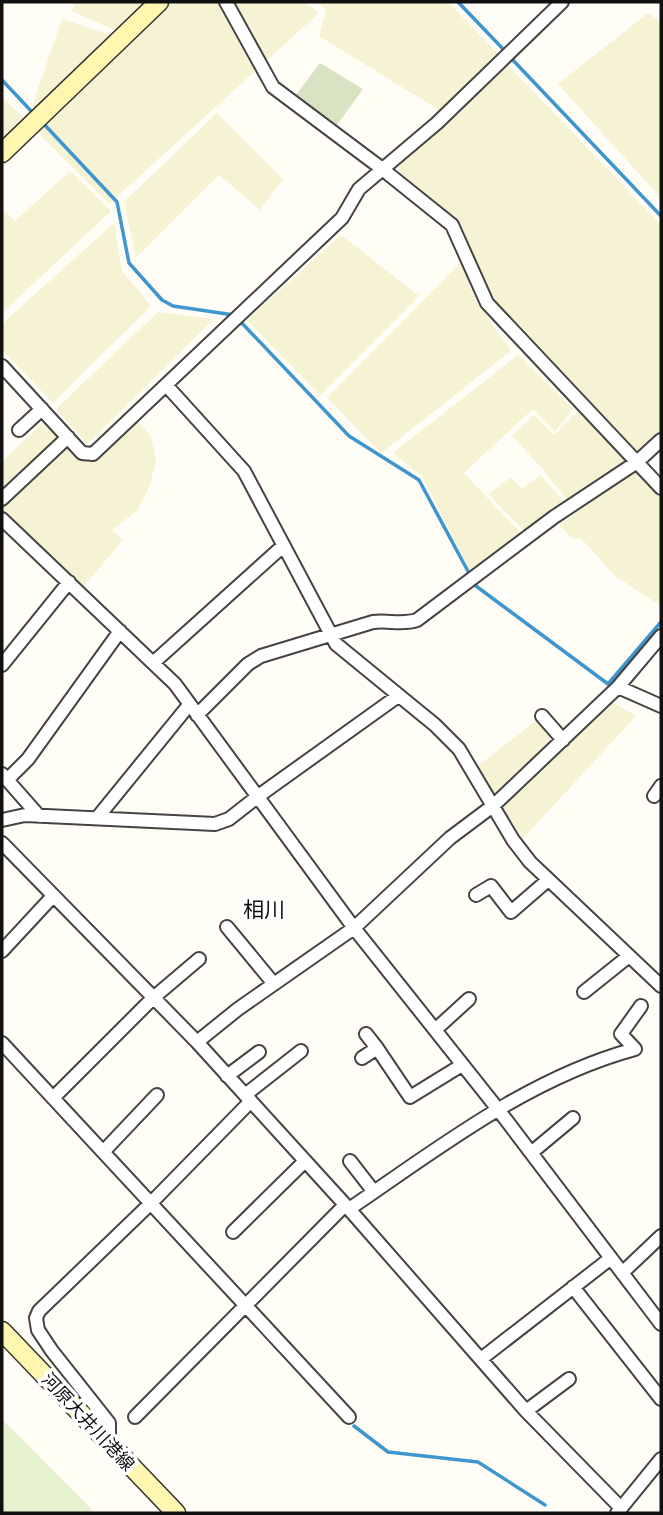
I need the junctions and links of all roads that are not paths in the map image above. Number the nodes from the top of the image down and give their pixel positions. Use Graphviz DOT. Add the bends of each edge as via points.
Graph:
graph roads {
  1 [pos="159,2"];
  2 [pos="226,2"];
  3 [pos="562,2"];
  4 [pos="2,153"];
  5 [pos="381,168"];
  6 [pos="2,366"];
  7 [pos="166,385"];
  8 [pos="42,410"];
  9 [pos="19,430"];
  10 [pos="68,437"];
  11 [pos="661,440"];
  12 [pos="637,463"];
  13 [pos="661,488"];
  14 [pos="2,499"];
  15 [pos="2,519"];
  16 [pos="283,546"];
  17 [pos="69,582"];
  18 [pos="120,631"];
  19 [pos="331,636"];
  20 [pos="661,636"];
  21 [pos="153,663"];
  22 [pos="2,665"];
  23 [pos="618,687"];
  24 [pos="398,696"];
  25 [pos="661,706"];
  26 [pos="193,710"];
  27 [pos="542,716"];
  28 [pos="562,740"];
  29 [pos="5,777"];
  30 [pos="257,797"];
  31 [pos="494,805"];
  32 [pos="39,816"];
  33 [pos="97,818"];
  34 [pos="2,820"];
  35 [pos="2,843"];
  36 [pos="548,880"];
  37 [pos="53,895"];
  38 [pos="476,895"];
  39 [pos="227,927"];
  40 [pos="354,928"];
  41 [pos="2,951"];
  42 [pos="629,956"];
  43 [pos="199,959"];
  44 [pos="661,983"];
  45 [pos="274,984"];
  46 [pos="584,992"];
  47 [pos="153,998"];
  48 [pos="469,999"];
  49 [pos="641,1006"];
  50 [pos="435,1030"];
  51 [pos="366,1034"];
  52 [pos="197,1042"];
  53 [pos="2,1043"];
  54 [pos="377,1048"];
  55 [pos="302,1051"];
  56 [pos="259,1052"];
  57 [pos="362,1058"];
  58 [pos="462,1065"];
  59 [pos="228,1076"];
  60 [pos="157,1095"];
  61 [pos="53,1098"];
  62 [pos="248,1098"];
  63 [pos="497,1108"];
  64 [pos="573,1118"];
  65 [pos="103,1152"];
  66 [pos="531,1153"];
  67 [pos="305,1161"];
  68 [pos="350,1161"];
  69 [pos="374,1192"];
  70 [pos="150,1203"];
  71 [pos="347,1207"];
  72 [pos="233,1232"];
  73 [pos="661,1236"];
  74 [pos="611,1258"];
  75 [pos="622,1273"];
  76 [pos="573,1287"];
  77 [pos="245,1306"];
  78 [pos="661,1324"];
  79 [pos="2,1331"];
  80 [pos="481,1359"];
  81 [pos="569,1379"];
  82 [pos="661,1399"];
  83 [pos="526,1411"];
  84 [pos="135,1417"];
  85 [pos="349,1417"];
  86 [pos="109,1445"];
  87 [pos="661,1460"];
  88 [pos="619,1510"];
  89 [pos="176,1513"];
  1 -- 4 [label="main road"];
  2 -- 5 [label="street" via="273,87"];
  3 -- 5 [label="street" via="437,123"];
  5 -- 7 [label="street" via="359,189 342,218"];
  5 -- 12 [label="street" via="452,225 487,303"];
  6 -- 8 [label="street"];
  7 -- 10 [label="street" via="93,454 82,453"];
  7 -- 16 [label="street" via="244,471"];
  8 -- 9 [label="street"];
  8 -- 10 [label="street"];
  10 -- 14 [label="street"];
  11 -- 12 [label="street"];
  12 -- 13 [label="street"];
  12 -- 19 [label="street" via="554,517 417,620 373,622"];
  15 -- 17 [label="street"];
  16 -- 19 [label="street"];
  16 -- 21 [label="street"];
  17 -- 18 [label="street"];
  17 -- 22 [label="street"];
  18 -- 21 [label="street"];
  18 -- 29 [label="street" via="28,759"];
  19 -- 24 [label="street"];
  19 -- 26 [label="street" via="261,656"];
  20 -- 23 [label="street"];
  21 -- 26 [label="street"];
  23 -- 25 [label="street"];
  23 -- 28 [label="street"];
  24 -- 30 [label="street"];
  24 -- 31 [label="street" via="459,749"];
  26 -- 30 [label="street"];
  26 -- 33 [label="street"];
  27 -- 28 [label="street"];
  28 -- 31 [label="street"];
  29 -- 32 [label="street"];
  30 -- 33 [label="street" via="215,824"];
  30 -- 40 [label="street"];
  31 -- 36 [label="street" via="513,840"];
  31 -- 40 [label="street" via="450,838"];
  32 -- 33 [label="street"];
  32 -- 34 [label="street"];
  35 -- 37 [label="street"];
  36 -- 38 [label="street" via="511,912 491,886"];
  36 -- 42 [label="street"];
  37 -- 41 [label="street"];
  37 -- 47 [label="street"];
  39 -- 45 [label="street"];
  40 -- 45 [label="street"];
  40 -- 50 [label="street"];
  42 -- 44 [label="street"];
  42 -- 46 [label="street"];
  43 -- 47 [label="street"];
  45 -- 52 [label="street"];
  47 -- 52 [label="street"];
  47 -- 61 [label="street"];
  48 -- 50 [label="street"];
  49 -- 63 [label="street" via="621,1034 635,1049 607,1056"];
  50 -- 58 [label="street"];
  51 -- 54 [label="street"];
  52 -- 59 [label="street"];
  53 -- 61 [label="street"];
  54 -- 57 [label="street"];
  54 -- 58 [label="street" via="410,1097"];
  55 -- 62 [label="street"];
  56 -- 59 [label="street"];
  58 -- 63 [label="street"];
  59 -- 62 [label="street"];
  60 -- 65 [label="street"];
  61 -- 65 [label="street"];
  62 -- 67 [label="street"];
  62 -- 70 [label="street"];
  63 -- 66 [label="street"];
  63 -- 69 [label="street"];
  64 -- 66 [label="street"];
  65 -- 70 [label="street"];
  66 -- 74 [label="street"];
  67 -- 71 [label="street"];
  67 -- 72 [label="street"];
  68 -- 69 [label="street"];
  69 -- 71 [label="street"];
  70 -- 77 [label="street"];
  70 -- 86 [label="street" via="36,1318 52,1351 109,1423"];
  71 -- 77 [label="street"];
  71 -- 80 [label="street"];
  73 -- 75 [label="street"];
  74 -- 75 [label="street"];
  74 -- 76 [label="street"];
  75 -- 78 [label="street"];
  76 -- 80 [label="street"];
  76 -- 82 [label="street"];
  77 -- 84 [label="street"];
  77 -- 85 [label="street"];
  79 -- 86 [label="main road, 河原大井川港線"];
  80 -- 83 [label="street"];
  81 -- 83 [label="street"];
  83 -- 88 [label="street"];
  86 -- 89 [label="main road, 河原大井川港線"];
  87 -- 88 [label="street"];
}
